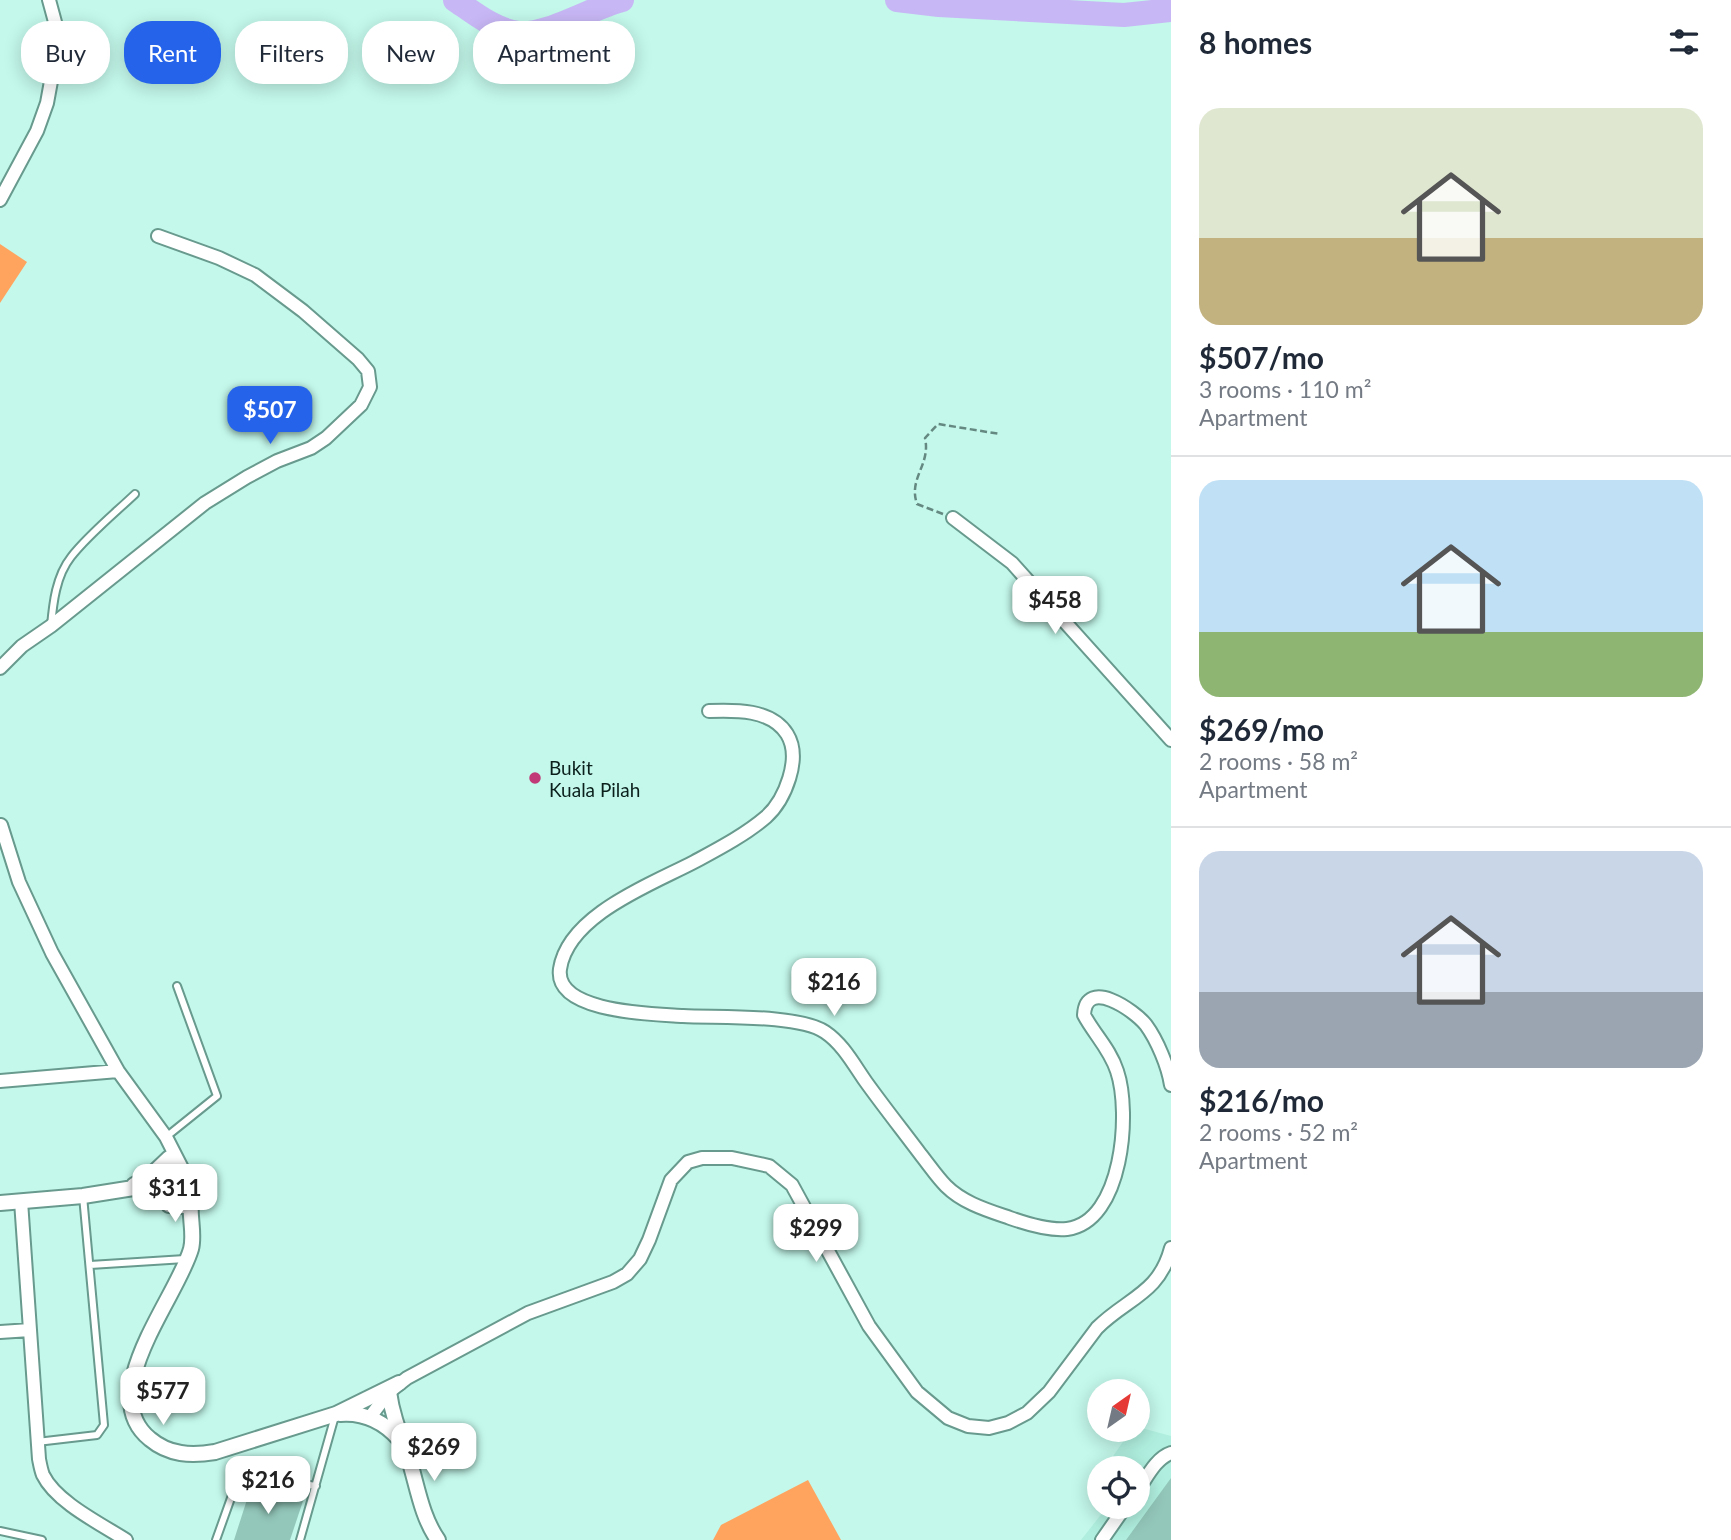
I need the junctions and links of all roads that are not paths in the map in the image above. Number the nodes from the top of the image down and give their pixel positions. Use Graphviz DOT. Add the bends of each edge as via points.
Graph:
graph roads {
  1 [pos="49,0"];
  2 [pos="0,200"];
  3 [pos="158,236"];
  4 [pos="135,494"];
  5 [pos="953,518"];
  6 [pos="51,626"];
  7 [pos="0,668"];
  8 [pos="709,711"];
  9 [pos="1171,740"];
  10 [pos="1,824"];
  11 [pos="177,986"];
  12 [pos="118,1071"];
  13 [pos="0,1081"];
  14 [pos="1171,1085"];
  15 [pos="166,1137"];
  16 [pos="169,1158"];
  17 [pos="189,1182"];
  18 [pos="166,1186"];
  19 [pos="120,1191"];
  20 [pos="83,1196"];
  21 [pos="21,1201"];
  22 [pos="0,1203"];
  23 [pos="184,1204"];
  24 [pos="1171,1248"];
  25 [pos="189,1253"];
  26 [pos="90,1265"];
  27 [pos="30,1330"];
  28 [pos="0,1332"];
  29 [pos="394,1387"];
  30 [pos="336,1414"];
  31 [pos="370,1418"];
  32 [pos="37,1442"];
  33 [pos="402,1443"];
  34 [pos="1171,1453"];
  35 [pos="1150,1472"];
  36 [pos="316,1486"];
  37 [pos="1117,1519"];
  38 [pos="0,1531"];
  39 [pos="42,1540"];
  40 [pos="126,1540"];
  41 [pos="216,1540"];
  42 [pos="300,1540"];
  43 [pos="438,1540"];
  44 [pos="1102,1540"];
  1 -- 2 [label="street" via="58,43 47,103"];
  3 -- 6 [label="street" via="255,275 358,359 368,370 370,387 361,405 326,438 205,503"];
  4 -- 6 [label="lane" via="70,557 53,600"];
  5 -- 9 [label="street" via="1012,564"];
  6 -- 7 [label="street"];
  8 -- 14 [label="street" via="753,713 783,728 793,754 778,804 737,838 607,908 582,929 561,966 560,976 575,997 607,1008 762,1018 823,1030 844,1050 946,1186 975,1206 1049,1228 1084,1225 1094,1218 1109,1189 1122,1141 1122,1088 1116,1067 1084,1015 1088,1002 1102,997 1116,1001 1146,1025"];
  10 -- 12 [label="street" via="19,882 52,953"];
  11 -- 15 [label="lane" via="217,1096"];
  12 -- 13 [label="street"];
  12 -- 15 [label="street"];
  15 -- 16 [label="street"];
  15 -- 17 [label="street"];
  16 -- 18 [label="street"];
  16 -- 19 [label="street" via="148,1178"];
  17 -- 18 [label="street" via="183,1178"];
  17 -- 23 [label="street" via="193,1190"];
  18 -- 19 [label="street"];
  18 -- 23 [label="street" via="169,1205"];
  19 -- 20 [label="street"];
  20 -- 21 [label="street"];
  20 -- 26 [label="lane"];
  21 -- 22 [label="street"];
  21 -- 27 [label="street"];
  23 -- 25 [label="street"];
  24 -- 29 [label="street" via="1161,1276 1097,1328 1036,1406 1008,1423 989,1428 968,1426 948,1418 917,1392 869,1326 792,1185 769,1166 732,1158 702,1158 688,1162 671,1180 649,1240 627,1274 528,1313"];
  25 -- 26 [label="lane"];
  25 -- 30 [label="street" via="132,1383 132,1412 146,1436 167,1449 197,1455"];
  26 -- 32 [label="lane" via="104,1425 97,1435"];
  27 -- 28 [label="street"];
  27 -- 32 [label="street"];
  29 -- 30 [label="street"];
  29 -- 31 [label="street"];
  29 -- 33 [label="street" via="392,1415"];
  30 -- 31 [label="street"];
  30 -- 36 [label="lane"];
  31 -- 33 [label="street"];
  32 -- 40 [label="street" via="43,1475 53,1490"];
  33 -- 43 [label="street" via="425,1516"];
  34 -- 35 [label="street"];
  36 -- 41 [label="lane" via="243,1475"];
  36 -- 42 [label="lane"];
  37 -- 44 [label="street"];
  38 -- 39 [label="lane"];
}
